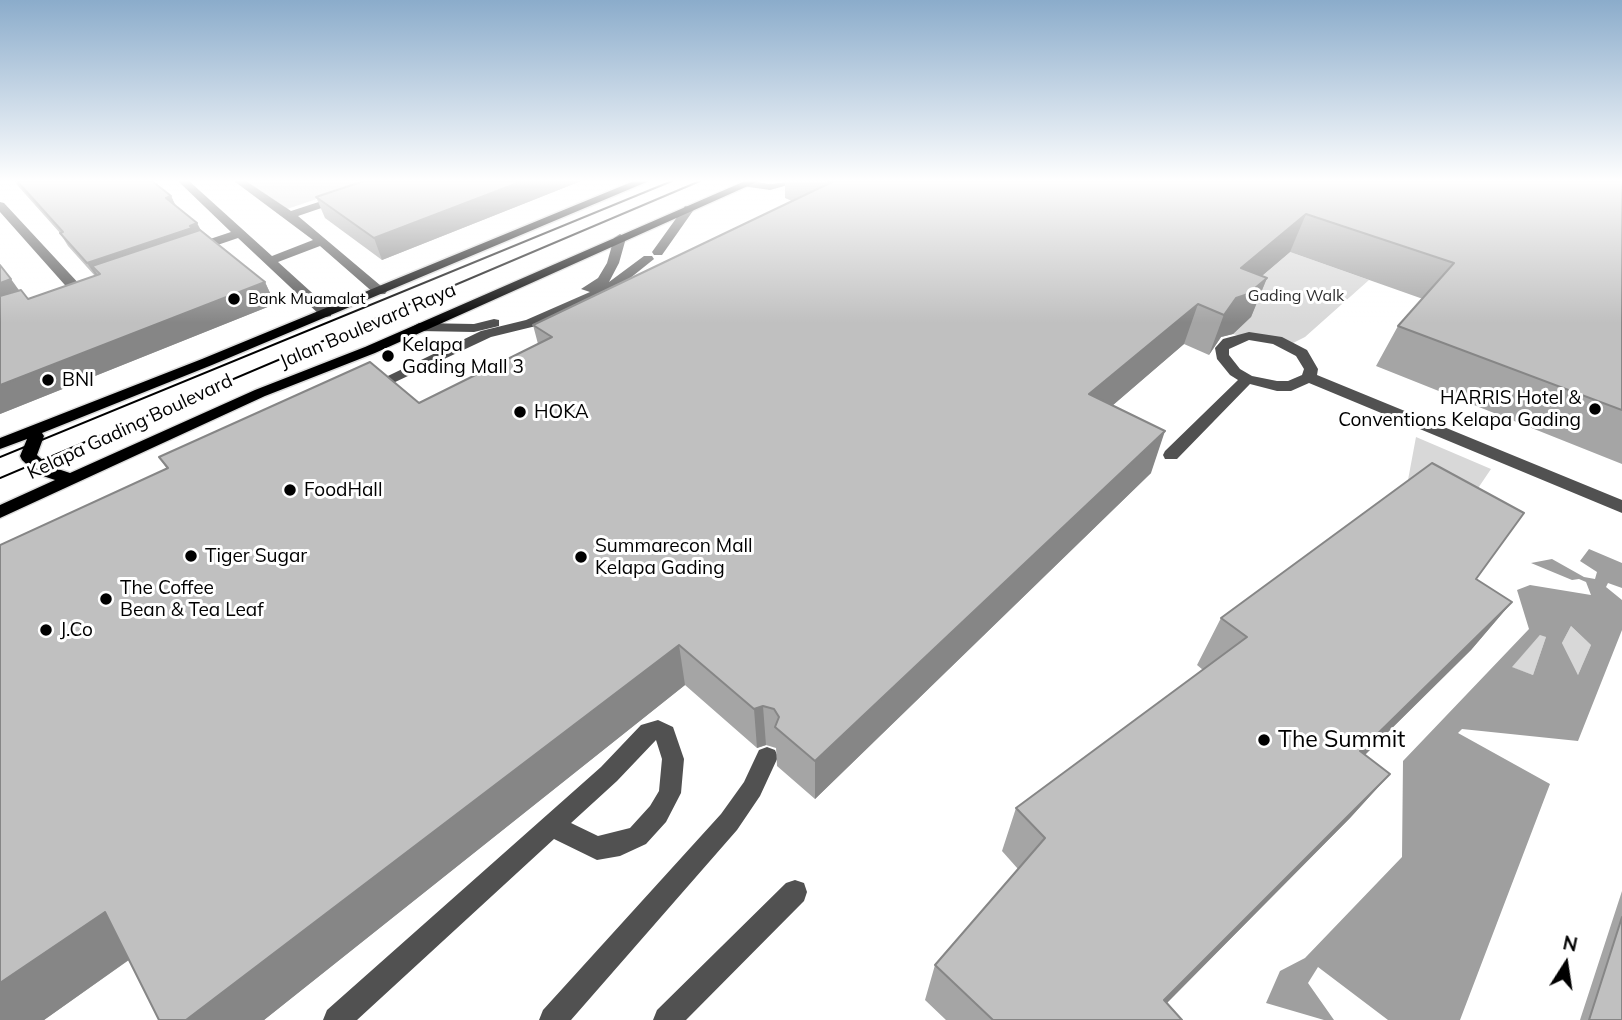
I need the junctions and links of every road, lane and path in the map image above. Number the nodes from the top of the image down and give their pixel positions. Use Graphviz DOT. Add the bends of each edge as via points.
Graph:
graph roads {
  1 [pos="21,229"];
  2 [pos="235,229"];
  3 [pos="305,229"];
  4 [pos="529,229"];
  5 [pos="642,229"];
  6 [pos="674,229"];
  7 [pos="240,233"];
  8 [pos="620,238"];
  9 [pos="320,242"];
  10 [pos="177,255"];
  11 [pos="270,261"];
  12 [pos="77,290"];
  13 [pos="380,291"];
  14 [pos="326,313"];
  15 [pos="419,327"];
  16 [pos="480,331"];
  17 [pos="206,362"];
  18 [pos="1309,377"];
  19 [pos="1247,379"];
  20 [pos="362,392"];
  21 [pos="260,393"];
  22 [pos="36,436"];
  23 [pos="0,444"];
  24 [pos="1171,455"];
  25 [pos="64,477"];
  26 [pos="20,502"];
  27 [pos="1622,507"];
  28 [pos="0,512"];
  29 [pos="767,757"];
  30 [pos="551,826"];
  31 [pos="795,892"];
  32 [pos="337,1020"];
  33 [pos="553,1020"];
  34 [pos="667,1020"];
  1 -- 12 [label="street"];
  2 -- 7 [label="street"];
  3 -- 9 [label="street"];
  4 -- 13 [label="main road, Jalan Boulevard Raya"];
  5 -- 8 [label="main road, Jalan Boulevard Raya"];
  6 -- 16 [label="street" via="653,256 610,288 531,323"];
  7 -- 10 [label="street"];
  7 -- 11 [label="street"];
  8 -- 15 [label="main road, Jalan Boulevard Raya"];
  8 -- 16 [label="street" via="603,281 558,307"];
  9 -- 11 [label="street"];
  9 -- 13 [label="street"];
  11 -- 14 [label="street"];
  13 -- 14 [label="main road, Jalan Boulevard Raya"];
  14 -- 17 [label="main road, Jalan Boulevard Raya"];
  15 -- 16 [label="street"];
  15 -- 21 [label="main road, Jalan Boulevard Raya"];
  16 -- 20 [label="street"];
  17 -- 22 [label="main road, Kelapa Gading Boulevard" via="190,377"];
  17 -- 23 [label="main road, Jalan Boulevard Raya"];
  18 -- 19 [label="street" via="1284,386"];
  18 -- 19 [label="street" via="1309,361 1291,346 1249,336 1222,348 1222,356"];
  18 -- 27 [label="street"];
  19 -- 24 [label="street"];
  21 -- 25 [label="main road, Kelapa Gading Boulevard" via="224,403"];
  21 -- 26 [label="main road, Jalan Boulevard Raya"];
  22 -- 23 [label="main road, Kelapa Gading Boulevard"];
  22 -- 25 [label="main road" via="28,456 43,470"];
  25 -- 26 [label="main road, Kelapa Gading Boulevard"];
  26 -- 28 [label="main road, Jalan Boulevard Raya"];
  29 -- 33 [label="street" via="729,822"];
  30 -- 30 [label="street" via="649,732 665,734 673,759 670,793 659,814 638,836 597,848"];
  30 -- 32 [label="street"];
  31 -- 34 [label="street"];
}
